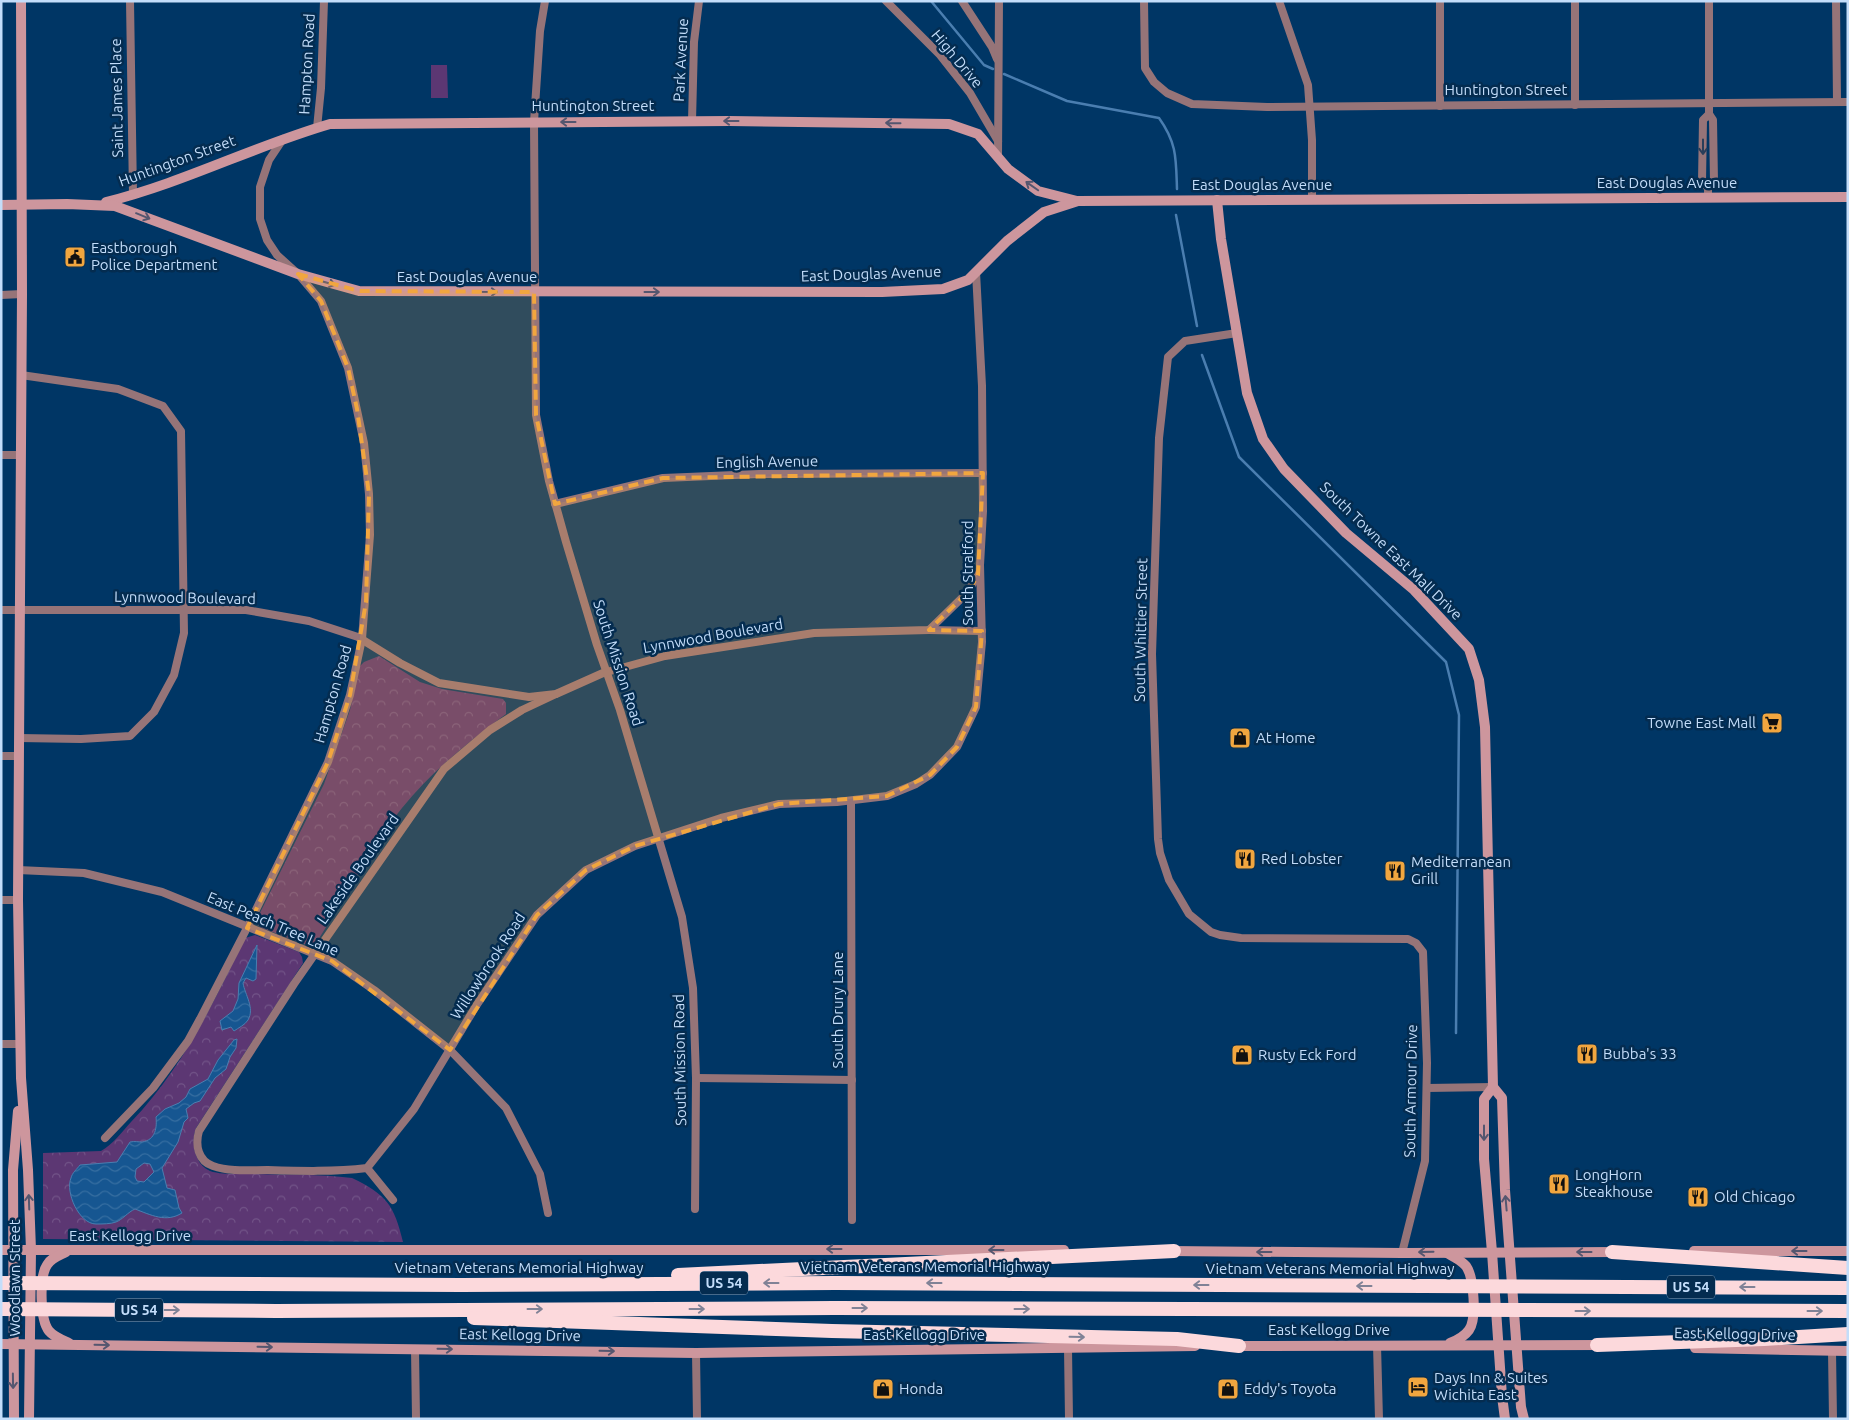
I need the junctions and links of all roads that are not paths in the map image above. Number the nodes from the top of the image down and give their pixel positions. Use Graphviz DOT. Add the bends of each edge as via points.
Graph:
graph roads {
  1 [pos="21,1"];
  2 [pos="130,1"];
  3 [pos="324,1"];
  4 [pos="545,1"];
  5 [pos="699,1"];
  6 [pos="886,1"];
  7 [pos="962,1"];
  8 [pos="999,1"];
  9 [pos="1144,1"];
  10 [pos="1279,1"];
  11 [pos="1440,1"];
  12 [pos="1574,1"];
  13 [pos="1709,1"];
  14 [pos="1836,1"];
  15 [pos="999,62"];
  16 [pos="1837,102"];
  17 [pos="1848,102"];
  18 [pos="1708,104"];
  19 [pos="1575,105"];
  20 [pos="1440,106"];
  21 [pos="1310,107"];
  22 [pos="1709,114"];
  23 [pos="692,121"];
  24 [pos="534,122"];
  25 [pos="317,128"];
  26 [pos="284,138"];
  27 [pos="998,141"];
  28 [pos="998,157"];
  29 [pos="1708,193"];
  30 [pos="133,195"];
  31 [pos="1848,197"];
  32 [pos="1217,200"];
  33 [pos="1312,200"];
  34 [pos="1078,201"];
  35 [pos="96,204"];
  36 [pos="1,205"];
  37 [pos="22,205"];
  38 [pos="976,272"];
  39 [pos="298,274"];
  40 [pos="534,292"];
  41 [pos="1,294"];
  42 [pos="22,294"];
  43 [pos="1237,333"];
  44 [pos="21,375"];
  45 [pos="1,456"];
  46 [pos="21,456"];
  47 [pos="983,473"];
  48 [pos="555,504"];
  49 [pos="980,566"];
  50 [pos="20,609"];
  51 [pos="1,610"];
  52 [pos="184,610"];
  53 [pos="929,630"];
  54 [pos="982,631"];
  55 [pos="362,639"];
  56 [pos="606,672"];
  57 [pos="556,694"];
  58 [pos="19,738"];
  59 [pos="1,756"];
  60 [pos="19,756"];
  61 [pos="851,800"];
  62 [pos="659,838"];
  63 [pos="18,870"];
  64 [pos="1,900"];
  65 [pos="18,900"];
  66 [pos="247,928"];
  67 [pos="1404,939"];
  68 [pos="315,955"];
  69 [pos="1,1044"];
  70 [pos="20,1044"];
  71 [pos="450,1050"];
  72 [pos="20,1078"];
  73 [pos="696,1078"];
  74 [pos="852,1080"];
  75 [pos="1493,1087"];
  76 [pos="1427,1088"];
  77 [pos="106,1138"];
  78 [pos="367,1168"];
  79 [pos="393,1200"];
  80 [pos="695,1209"];
  81 [pos="548,1213"];
  82 [pos="852,1220"];
  83 [pos="1,1250"];
  84 [pos="14,1250"];
  85 [pos="31,1250"];
  86 [pos="69,1251"];
  87 [pos="1174,1251"];
  88 [pos="1510,1251"];
  89 [pos="1848,1251"];
  90 [pos="1444,1252"];
  91 [pos="1492,1252"];
  92 [pos="1612,1252"];
  93 [pos="1402,1253"];
  94 [pos="1848,1268"];
  95 [pos="1,1283"];
  96 [pos="461,1285"];
  97 [pos="1848,1288"];
  98 [pos="1,1309"];
  99 [pos="276,1311"];
  100 [pos="1848,1311"];
  101 [pos="1848,1334"];
  102 [pos="1,1344"];
  103 [pos="12,1344"];
  104 [pos="30,1344"];
  105 [pos="72,1344"];
  106 [pos="1377,1345"];
  107 [pos="1444,1345"];
  108 [pos="1498,1345"];
  109 [pos="1517,1345"];
  110 [pos="1597,1345"];
  111 [pos="1239,1346"];
  112 [pos="1068,1348"];
  113 [pos="415,1349"];
  114 [pos="1832,1351"];
  115 [pos="1848,1351"];
  116 [pos="696,1353"];
  117 [pos="14,1419"];
  118 [pos="29,1419"];
  119 [pos="416,1419"];
  120 [pos="697,1419"];
  121 [pos="1069,1419"];
  122 [pos="1379,1419"];
  123 [pos="1505,1419"];
  124 [pos="1524,1419"];
  125 [pos="1833,1419"];
  1 -- 37 [label="main road, Woodlawn Street"];
  2 -- 30 [label="street, Saint James Place"];
  3 -- 25 [label="street, Hampton Road"];
  4 -- 24 [label="street, South Mission Road"];
  5 -- 23 [label="street, Park Avenue" via="694,42"];
  6 -- 27 [label="street, High Drive" via="940,55 970,93"];
  7 -- 15 [label="street"];
  8 -- 15 [label="street"];
  9 -- 21 [label="street, Huntington Street" via="1145,68 1167,93 1192,104"];
  10 -- 21 [label="street" via="1308,85"];
  11 -- 20 [label="street"];
  12 -- 19 [label="street"];
  13 -- 18 [label="street"];
  14 -- 16 [label="street"];
  15 -- 27 [label="street"];
  16 -- 17 [label="street, Huntington Street"];
  16 -- 18 [label="street, Huntington Street"];
  18 -- 19 [label="street, Huntington Street"];
  18 -- 22 [label="street"];
  19 -- 20 [label="street, Huntington Street"];
  20 -- 21 [label="street, Huntington Street"];
  21 -- 33 [label="street"];
  22 -- 29 [label="street" via="1713,120 1714,182"];
  22 -- 29 [label="street, one-way" via="1703,120 1702,138 1702,182"];
  23 -- 24 [label="main road, Huntington Street, one-way"];
  28 -- 23 [label="main road, Huntington Street, one-way" via="978,134 949,124"];
  24 -- 25 [label="main road, Huntington Street" via="330,124"];
  24 -- 40 [label="street, South Mission Road"];
  25 -- 26 [label="main road, Huntington Street"];
  26 -- 30 [label="main road, Huntington Street"];
  26 -- 39 [label="street, Hampton Road" via="269,160 260,187 260,219 267,240 277,255"];
  27 -- 28 [label="street"];
  34 -- 28 [label="main road, Huntington Street, one-way" via="1038,191 1008,169"];
  29 -- 31 [label="main road, East Douglas Avenue"];
  29 -- 33 [label="main road, East Douglas Avenue"];
  30 -- 35 [label="main road, Huntington Street"];
  32 -- 33 [label="main road, East Douglas Avenue"];
  32 -- 34 [label="main road, East Douglas Avenue"];
  32 -- 43 [label="main road, South Towne East Mall Drive"];
  34 -- 38 [label="main road, East Douglas Avenue" via="1044,212"];
  35 -- 37 [label="main road, East Douglas Avenue"];
  35 -- 39 [label="main road, East Douglas Avenue, one-way" via="115,206"];
  36 -- 37 [label="main road, East Douglas Avenue"];
  37 -- 42 [label="main road, Woodlawn Street"];
  40 -- 38 [label="main road, East Douglas Avenue, one-way" via="882,292 942,289 968,280"];
  38 -- 47 [label="street, South Stratford"];
  39 -- 40 [label="main road, East Douglas Avenue, one-way" via="359,292"];
  39 -- 55 [label="street, Hampton Road" via="321,301 333,327 348,368 364,443 370,536"];
  40 -- 48 [label="street, South Mission Road" via="536,415"];
  41 -- 42 [label="street"];
  42 -- 44 [label="main road, Woodlawn Street"];
  43 -- 67 [label="street, South Whittier Street" via="1185,341 1168,357 1160,438 1152,654 1160,853 1169,880 1189,914 1211,932 1240,938"];
  43 -- 75 [label="main road, South Towne East Mall Drive" via="1247,393 1263,439 1284,469 1346,532 1414,590 1469,649 1479,680 1485,727"];
  44 -- 46 [label="main road, Woodlawn Street"];
  44 -- 52 [label="street" via="118,389 163,406 175,420 181,431"];
  45 -- 46 [label="street"];
  46 -- 50 [label="main road, Woodlawn Street"];
  47 -- 48 [label="street, English Avenue" via="663,478"];
  47 -- 49 [label="street, South Stratford"];
  48 -- 56 [label="street, South Mission Road"];
  49 -- 53 [label="street" via="968,592"];
  49 -- 54 [label="street, South Stratford"];
  50 -- 51 [label="street, Lynnwood Boulevard"];
  50 -- 52 [label="street, Lynnwood Boulevard"];
  50 -- 58 [label="main road, Woodlawn Street"];
  52 -- 55 [label="street, Lynnwood Boulevard" via="246,610 309,621"];
  52 -- 58 [label="street" via="184,633 174,676 154,712 130,736"];
  53 -- 54 [label="street, Lynnwood Boulevard"];
  53 -- 56 [label="street, Lynnwood Boulevard" via="814,633 665,656"];
  54 -- 61 [label="street, South Stratford" via="976,707 957,747 916,784 887,796"];
  55 -- 57 [label="street, Lynnwood Boulevard" via="439,683 529,697"];
  55 -- 66 [label="street, Hampton Road" via="350,695 328,762"];
  56 -- 57 [label="street, Lynnwood Boulevard"];
  56 -- 62 [label="street, South Mission Road"];
  57 -- 68 [label="street, Lakeside Boulevard" via="490,730 444,769"];
  58 -- 60 [label="main road, Woodlawn Street"];
  59 -- 60 [label="street"];
  60 -- 63 [label="main road, Woodlawn Street"];
  61 -- 62 [label="street, Willowbrook Road" via="780,804"];
  61 -- 74 [label="street, South Drury Lane"];
  62 -- 71 [label="street, Willowbrook Road" via="586,870 538,915"];
  62 -- 73 [label="street, South Mission Road" via="682,917 693,988"];
  63 -- 65 [label="main road, Woodlawn Street"];
  63 -- 66 [label="street, East Peach Tree Lane" via="84,873 162,892"];
  64 -- 65 [label="street"];
  65 -- 70 [label="main road, Woodlawn Street"];
  66 -- 68 [label="street, East Peach Tree Lane"];
  66 -- 77 [label="street, Hampton Road" via="188,1041 153,1088"];
  67 -- 76 [label="street, South Armour Drive" via="1416,943 1423,952"];
  68 -- 71 [label="street, East Peach Tree Lane" via="332,961 374,990"];
  68 -- 78 [label="street, Lakeside Boulevard" via="199,1131 198,1151 212,1166 232,1170 341,1172"];
  69 -- 70 [label="street"];
  70 -- 72 [label="main road, Woodlawn Street"];
  71 -- 78 [label="street, Willowbrook Road" via="414,1109"];
  71 -- 81 [label="street, East Peach Tree Lane" via="506,1108 540,1174"];
  72 -- 84 [label="main road, Woodlawn Street" via="13,1170"];
  85 -- 72 [label="main road, Woodlawn Street, one-way"];
  73 -- 74 [label="street"];
  73 -- 80 [label="street, South Mission Road"];
  74 -- 82 [label="street, South Drury Lane"];
  75 -- 76 [label="street"];
  88 -- 75 [label="main road, South Towne East Mall Drive, one-way" via="1502,1098"];
  75 -- 91 [label="main road, South Towne East Mall Drive, one-way" via="1484,1100 1484,1158"];
  76 -- 93 [label="street, South Armour Drive" via="1425,1162"];
  78 -- 79 [label="street"];
  83 -- 84 [label="main road, East Kellogg Drive"];
  84 -- 85 [label="main road, East Kellogg Drive"];
  84 -- 103 [label="main road, Woodlawn Street"];
  85 -- 86 [label="main road, East Kellogg Drive"];
  85 -- 104 [label="main road, Woodlawn Street"];
  87 -- 86 [label="main road, East Kellogg Drive, one-way"];
  86 -- 105 [label="main road" via="53,1258 46,1266 42,1315 45,1325 55,1337"];
  93 -- 87 [label="main road, East Kellogg Drive, one-way"];
  87 -- 96 [label="highway"];
  88 -- 91 [label="main road, East Kellogg Drive"];
  92 -- 88 [label="main road, East Kellogg Drive, one-way"];
  88 -- 109 [label="main road, South Towne East Mall Drive"];
  89 -- 92 [label="main road, East Kellogg Drive, one-way"];
  90 -- 91 [label="main road, East Kellogg Drive"];
  90 -- 93 [label="main road, East Kellogg Drive, one-way"];
  90 -- 107 [label="main road" via="1458,1258 1467,1267 1472,1278 1474,1316 1470,1329 1461,1338"];
  91 -- 108 [label="main road, South Towne East Mall Drive"];
  92 -- 94 [label="highway"];
  95 -- 96 [label="highway, Vietnam Veterans Memorial Highway / US 54"];
  97 -- 96 [label="highway, Vietnam Veterans Memorial Highway / US 54, one-way" via="835,1283"];
  98 -- 99 [label="highway, US 54, one-way"];
  99 -- 100 [label="highway, US 54, one-way" via="834,1308"];
  99 -- 111 [label="highway, one-way" via="832,1331 1177,1339"];
  101 -- 110 [label="highway"];
  102 -- 103 [label="main road, East Kellogg Drive"];
  103 -- 104 [label="main road, East Kellogg Drive"];
  103 -- 117 [label="main road, Woodlawn Street, one-way"];
  104 -- 105 [label="main road, East Kellogg Drive"];
  104 -- 118 [label="main road, Woodlawn Street"];
  105 -- 113 [label="main road, East Kellogg Drive, one-way"];
  106 -- 107 [label="main road, East Kellogg Drive"];
  106 -- 111 [label="main road, East Kellogg Drive"];
  106 -- 122 [label="street"];
  107 -- 108 [label="main road, East Kellogg Drive"];
  108 -- 109 [label="main road, East Kellogg Drive"];
  108 -- 123 [label="main road, South Towne East Mall Drive"];
  109 -- 110 [label="main road, East Kellogg Drive"];
  109 -- 124 [label="main road, South Towne East Mall Drive"];
  110 -- 114 [label="main road, East Kellogg Drive"];
  111 -- 112 [label="main road, East Kellogg Drive"];
  112 -- 116 [label="main road, East Kellogg Drive"];
  112 -- 121 [label="street"];
  113 -- 116 [label="main road, East Kellogg Drive, one-way"];
  113 -- 119 [label="street"];
  114 -- 115 [label="main road, East Kellogg Drive"];
  114 -- 125 [label="street"];
  116 -- 120 [label="street"];
}
